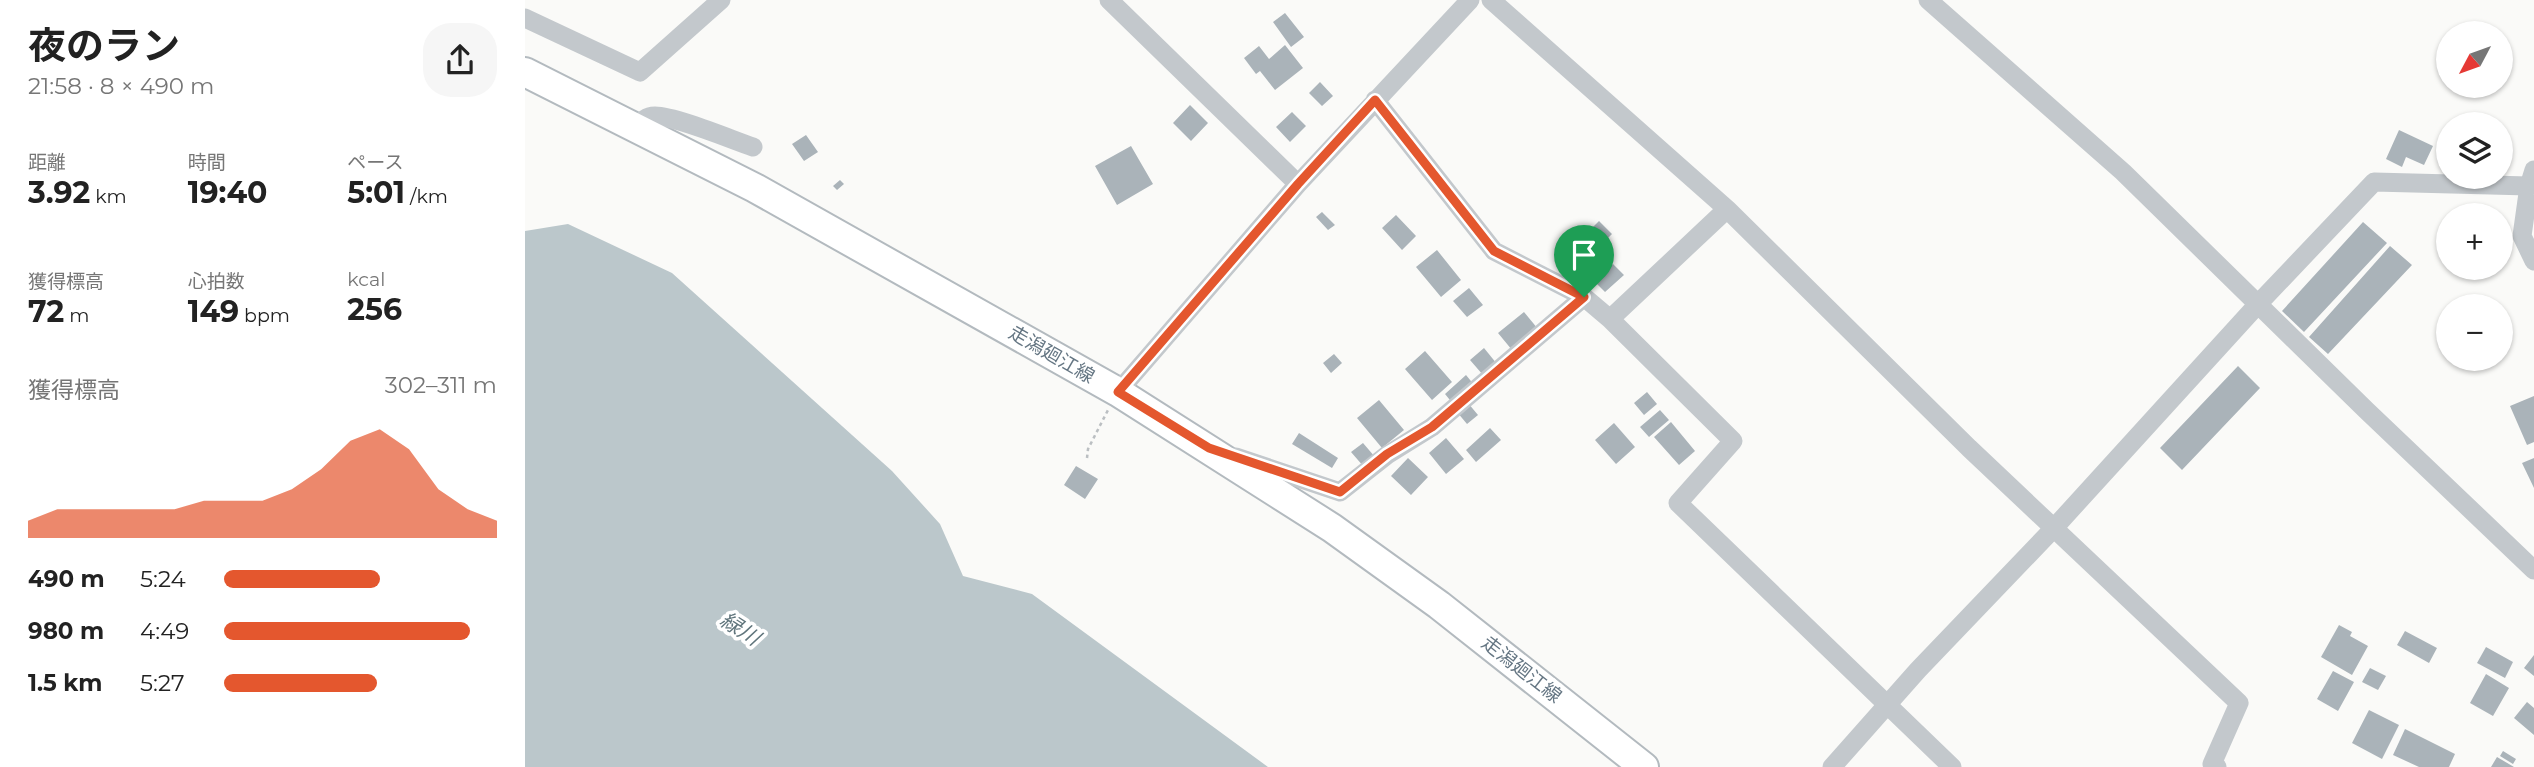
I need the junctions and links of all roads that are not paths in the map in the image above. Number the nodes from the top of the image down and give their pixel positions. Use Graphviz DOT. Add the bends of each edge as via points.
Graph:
graph roads {
  1 [pos="721,0"];
  2 [pos="1108,0"];
  3 [pos="1470,0"];
  4 [pos="1491,0"];
  5 [pos="1928,0"];
  6 [pos="525,18"];
  7 [pos="525,72"];
  8 [pos="1375,100"];
  9 [pos="636,128"];
  10 [pos="753,147"];
  11 [pos="2531,178"];
  12 [pos="1298,184"];
  13 [pos="1727,209"];
  14 [pos="2534,261"];
  15 [pos="1584,297"];
  16 [pos="2259,303"];
  17 [pos="1610,319"];
  18 [pos="1118,392"];
  19 [pos="1209,448"];
  20 [pos="2054,527"];
  21 [pos="2532,565"];
  22 [pos="1887,706"];
  23 [pos="1644,767"];
  24 [pos="1832,767"];
  25 [pos="1952,767"];
  26 [pos="2217,767"];
  1 -- 6 [label="street" via="640,72"];
  2 -- 12 [label="street"];
  3 -- 8 [label="street"];
  4 -- 13 [label="street"];
  5 -- 16 [label="street" via="2123,172"];
  7 -- 9 [label="main road, 走潟廻江線"];
  8 -- 12 [label="street"];
  8 -- 15 [label="street" via="1494,251"];
  9 -- 10 [label="street" via="654,116"];
  9 -- 18 [label="main road, 走潟廻江線" via="755,188"];
  11 -- 14 [label="street" via="2522,236"];
  11 -- 16 [label="street" via="2374,182"];
  12 -- 18 [label="street"];
  13 -- 17 [label="street"];
  13 -- 20 [label="street"];
  15 -- 17 [label="street"];
  15 -- 19 [label="street" via="1432,427 1387,454 1340,492"];
  16 -- 20 [label="street"];
  16 -- 21 [label="street"];
  17 -- 22 [label="street" via="1733,441 1678,503"];
  18 -- 19 [label="main road, 走潟廻江線"];
  19 -- 23 [label="main road, 走潟廻江線" via="1439,605"];
  20 -- 22 [label="street"];
  20 -- 26 [label="street" via="2239,703 2213,764"];
  22 -- 24 [label="street"];
  22 -- 25 [label="street"];
}
